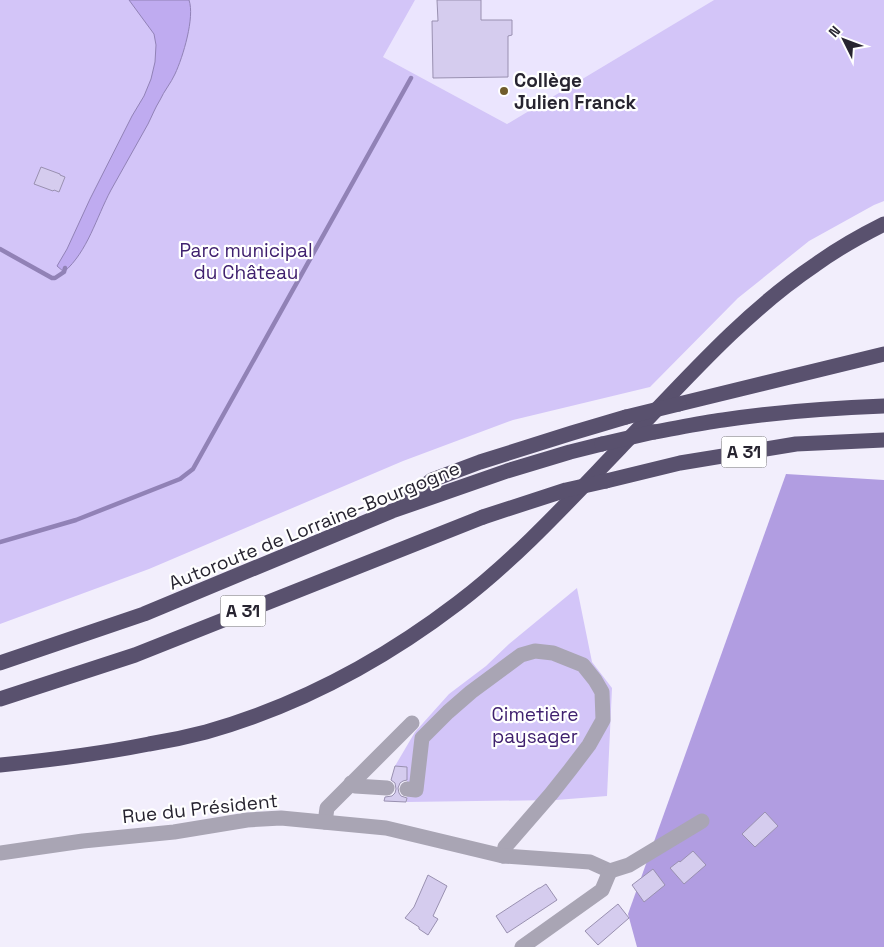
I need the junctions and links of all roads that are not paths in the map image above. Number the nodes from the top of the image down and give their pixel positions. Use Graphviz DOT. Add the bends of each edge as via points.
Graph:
graph roads {
  1 [pos="884,224"];
  2 [pos="884,354"];
  3 [pos="884,406"];
  4 [pos="884,440"];
  5 [pos="392,511"];
  6 [pos="0,663"];
  7 [pos="0,700"];
  8 [pos="412,723"];
  9 [pos="0,765"];
  10 [pos="352,783"];
  11 [pos="387,788"];
  12 [pos="407,789"];
  13 [pos="702,821"];
  14 [pos="325,822"];
  15 [pos="0,853"];
  16 [pos="503,856"];
  17 [pos="610,871"];
  18 [pos="522,947"];
  1 -- 9 [label="highway" via="813,266 772,298 734,331 542,529 490,577 417,633 375,659 290,703 206,732 116,751"];
  2 -- 5 [label="highway, bridge" via="572,432 432,480"];
  3 -- 5 [label="highway, Autoroute de Lorraine-Bourgogne / A 31, bridge" via="731,418 654,432 570,452"];
  4 -- 7 [label="highway, A 31, bridge" via="796,444 680,462 566,490 483,517 135,655"];
  5 -- 6 [label="highway, Autoroute de Lorraine-Bourgogne / A 31" via="144,614"];
  8 -- 10 [label="street"];
  10 -- 11 [label="street" via="355,786"];
  10 -- 14 [label="street" via="327,808"];
  12 -- 16 [label="street" via="416,790 422,738 448,712 521,655 535,651 553,653 583,666 602,692 603,720 589,746 505,847"];
  13 -- 17 [label="street" via="628,865"];
  14 -- 15 [label="street, Rue du Président" via="281,818 246,820"];
  14 -- 16 [label="street, Rue du Président" via="386,828"];
  16 -- 17 [label="street, Rue du Président" via="590,862"];
  17 -- 18 [label="street" via="602,890"];
}
